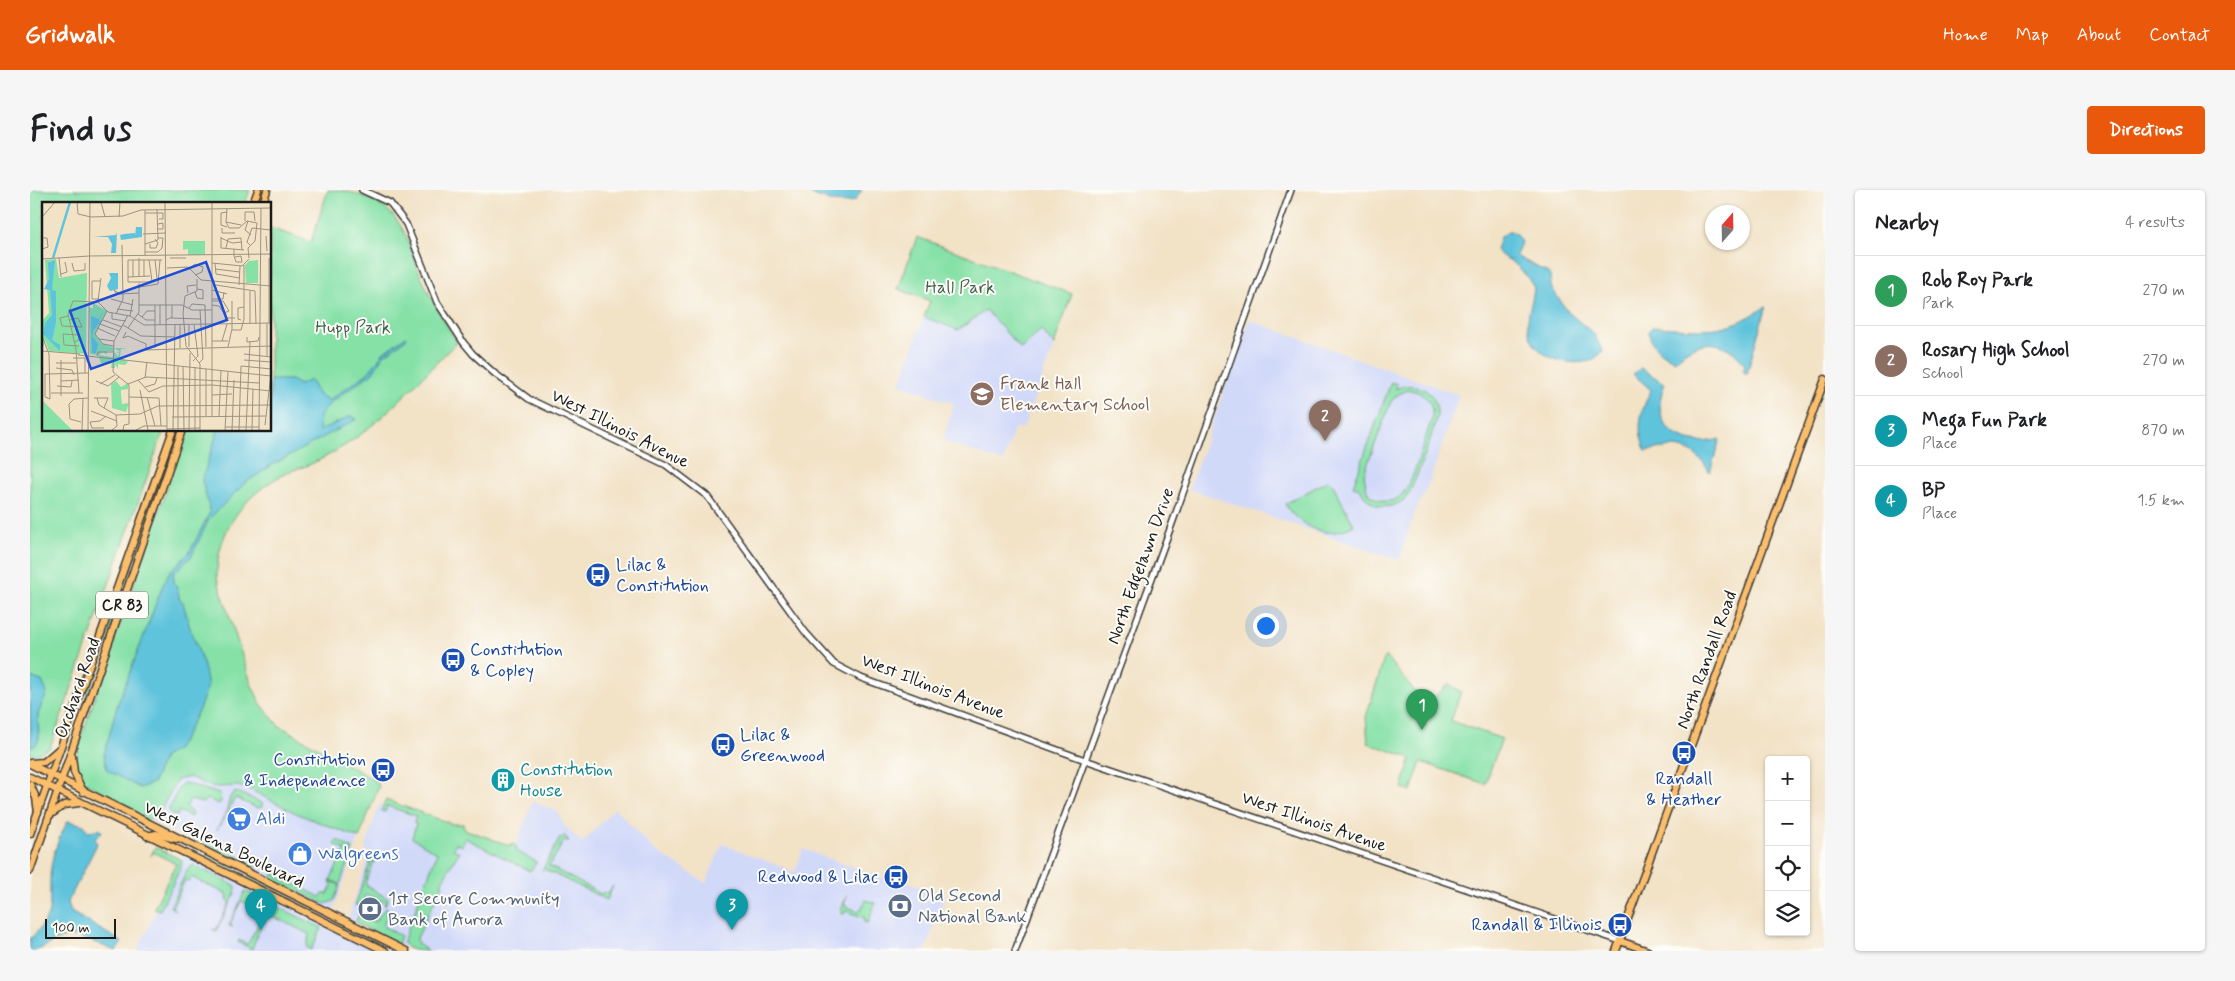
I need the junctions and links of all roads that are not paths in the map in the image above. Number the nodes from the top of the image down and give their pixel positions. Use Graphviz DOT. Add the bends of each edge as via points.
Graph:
graph roads {
  1 [pos="258,190"];
  2 [pos="268,190"];
  3 [pos="362,190"];
  4 [pos="1291,190"];
  5 [pos="254,202"];
  6 [pos="264,202"];
  7 [pos="1825,379"];
  8 [pos="173,431"];
  9 [pos="182,431"];
  10 [pos="61,746"];
  11 [pos="72,753"];
  12 [pos="1085,760"];
  13 [pos="30,764"];
  14 [pos="51,775"];
  15 [pos="30,777"];
  16 [pos="62,781"];
  17 [pos="30,784"];
  18 [pos="47,786"];
  19 [pos="58,792"];
  20 [pos="83,792"];
  21 [pos="80,803"];
  22 [pos="38,812"];
  23 [pos="49,816"];
  24 [pos="30,834"];
  25 [pos="147,836"];
  26 [pos="180,840"];
  27 [pos="30,871"];
  28 [pos="1620,941"];
  29 [pos="385,951"];
  30 [pos="406,951"];
  31 [pos="1015,951"];
  32 [pos="1616,951"];
  33 [pos="1648,951"];
  1 -- 5 [label="main road"];
  2 -- 6 [label="main road"];
  3 -- 12 [label="street, West Illinois Avenue" via="390,203 406,224 437,302 473,354 529,399 666,465 707,496 806,633 834,664 861,678"];
  4 -- 12 [label="street, North Edgelawn Drive"];
  7 -- 28 [label="main road, North Randall Road"];
  8 -- 10 [label="main road, Orchard Road / CR 83"];
  9 -- 11 [label="main road, Orchard Road / CR 83"];
  10 -- 13 [label="main road" via="48,759"];
  10 -- 14 [label="main road, Orchard Road / CR 83"];
  11 -- 16 [label="main road, Orchard Road / CR 83"];
  11 -- 20 [label="main road" via="74,772"];
  12 -- 28 [label="street, West Illinois Avenue"];
  12 -- 31 [label="street, North Edgelawn Drive"];
  13 -- 14 [label="main road, West Galena Boulevard"];
  14 -- 16 [label="main road, West Galena Boulevard"];
  14 -- 18 [label="main road, Orchard Road / CR 83"];
  15 -- 18 [label="main road, West Galena Boulevard"];
  16 -- 19 [label="main road, Orchard Road / CR 83"];
  16 -- 20 [label="main road, West Galena Boulevard"];
  17 -- 22 [label="main road"];
  18 -- 19 [label="main road, West Galena Boulevard"];
  18 -- 22 [label="main road, Orchard Road / CR 83"];
  19 -- 21 [label="main road, West Galena Boulevard"];
  19 -- 23 [label="main road, Orchard Road / CR 83"];
  20 -- 26 [label="main road, West Galena Boulevard"];
  21 -- 23 [label="main road" via="64,805"];
  21 -- 25 [label="main road, West Galena Boulevard"];
  22 -- 24 [label="main road, Orchard Road / CR 83"];
  23 -- 27 [label="main road, Orchard Road / CR 83"];
  25 -- 26 [label="main road" via="156,834"];
  25 -- 29 [label="main road, West Galena Boulevard"];
  26 -- 30 [label="main road, West Galena Boulevard"];
  28 -- 32 [label="main road, North Randall Road"];
  28 -- 33 [label="main road, West Illinois Avenue"];
}
